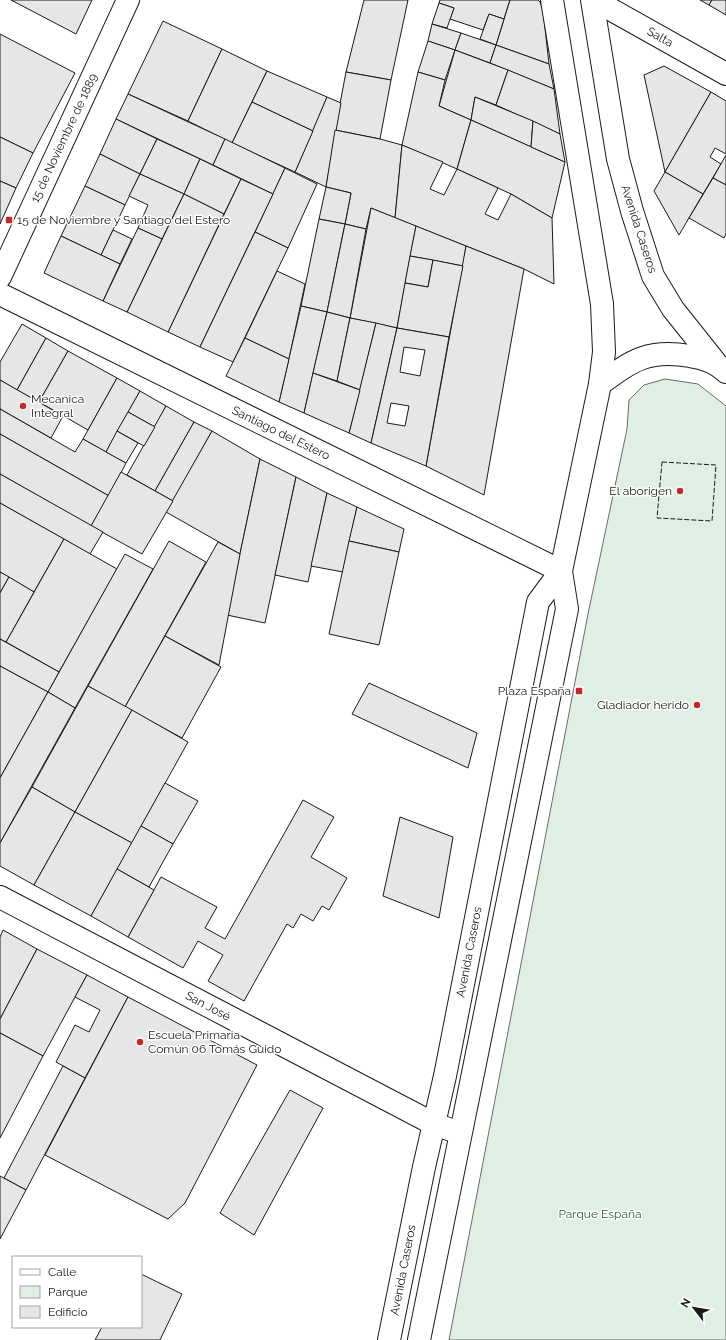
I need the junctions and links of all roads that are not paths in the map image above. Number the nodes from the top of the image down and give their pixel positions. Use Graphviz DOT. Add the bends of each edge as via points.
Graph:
graph roads {
  1 [pos="128,0"];
  2 [pos="552,0"];
  3 [pos="593,0"];
  4 [pos="726,74"];
  5 [pos="0,277"];
  6 [pos="0,294"];
  7 [pos="721,367"];
  8 [pos="600,384"];
  9 [pos="561,571"];
  10 [pos="0,897"];
  11 [pos="434,1124"];
  12 [pos="460,1133"];
  13 [pos="389,1340"];
  14 [pos="419,1340"];
  1 -- 5 [label="street, 15 de Noviembre de 1889"];
  2 -- 8 [label="street, Avenida Caseros" via="602,304 604,352"];
  3 -- 4 [label="street, Salta"];
  3 -- 7 [label="street, Avenida Caseros" via="618,160 644,252 653,276 670,305"];
  6 -- 9 [label="street, Santiago del Estero"];
  7 -- 8 [label="street, Avenida Caseros" via="693,357 660,353 626,365"];
  8 -- 9 [label="street, Avenida Caseros"];
  9 -- 11 [label="street, Avenida Caseros" via="538,602"];
  9 -- 12 [label="street, Avenida Caseros" via="567,609"];
  10 -- 11 [label="street, San José"];
  11 -- 12 [label="street, San José"];
  11 -- 13 [label="street, Avenida Caseros"];
  12 -- 14 [label="street, Avenida Caseros"];
}
